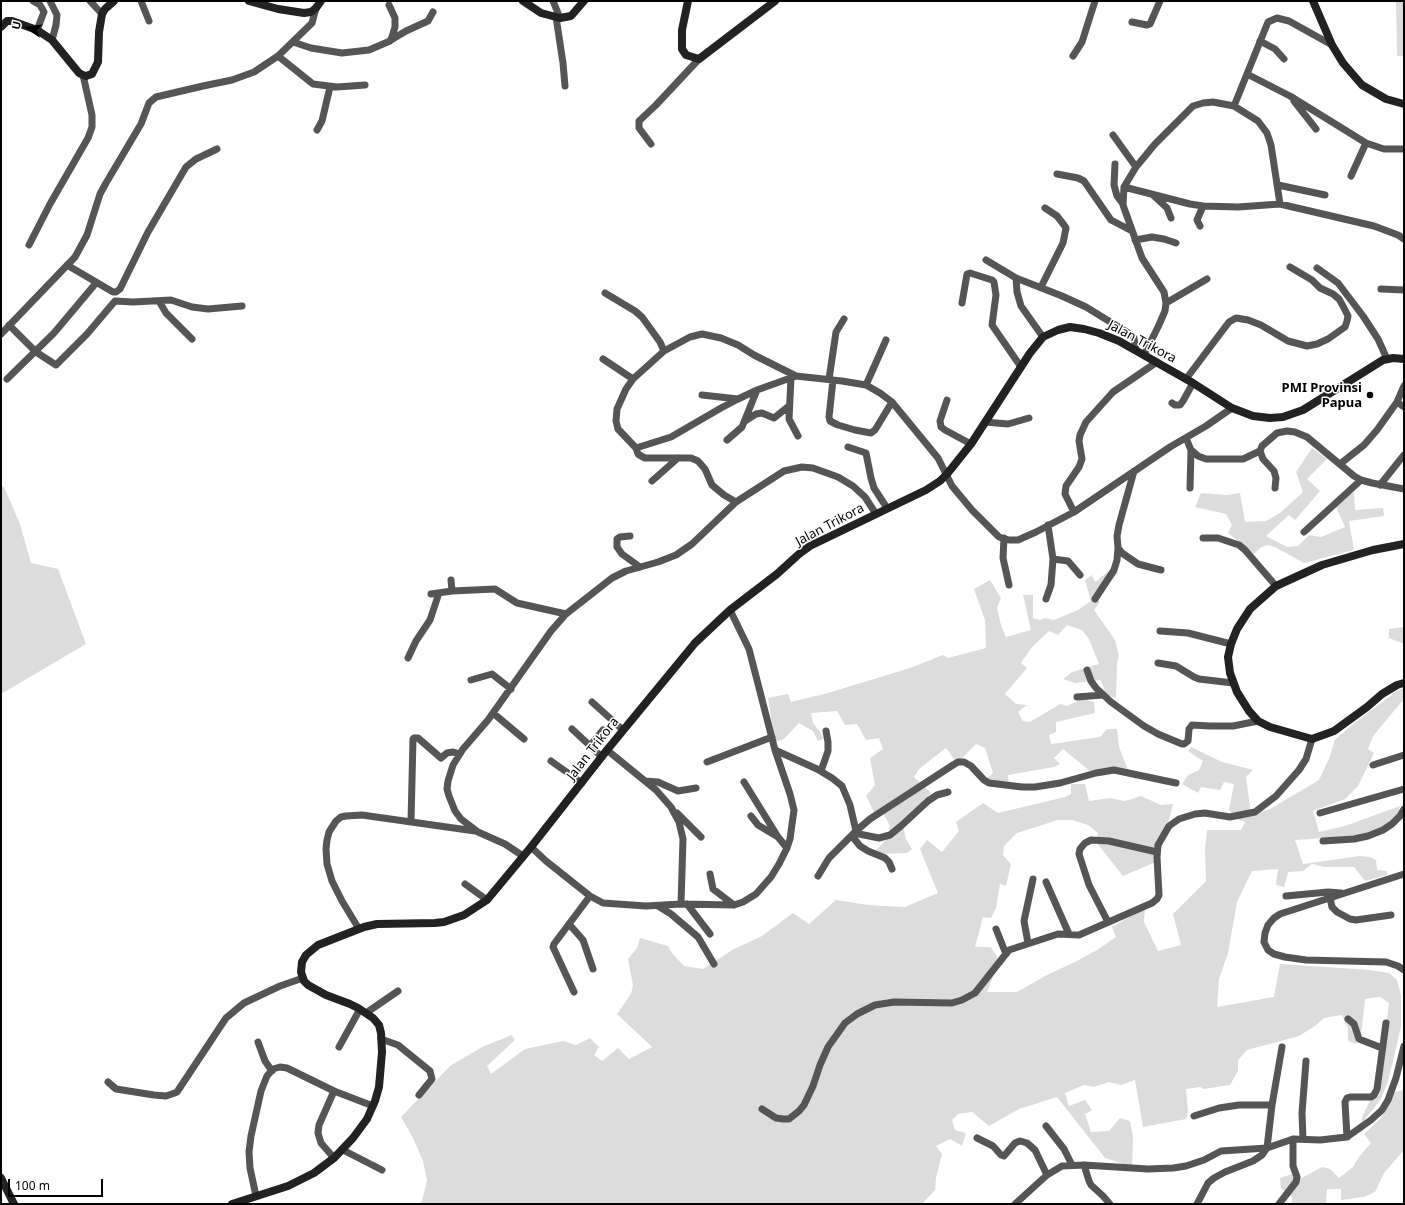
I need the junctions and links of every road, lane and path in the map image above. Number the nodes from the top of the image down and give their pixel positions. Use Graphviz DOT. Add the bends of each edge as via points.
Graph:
graph roads {
  1 [pos="33,1"];
  2 [pos="50,1"];
  3 [pos="90,1"];
  4 [pos="114,1"];
  5 [pos="140,1"];
  6 [pos="249,1"];
  7 [pos="523,1"];
  8 [pos="553,1"];
  9 [pos="584,1"];
  10 [pos="688,1"];
  11 [pos="775,1"];
  12 [pos="1095,1"];
  13 [pos="1160,1"];
  14 [pos="1313,1"];
  15 [pos="319,4"];
  16 [pos="389,5"];
  17 [pos="765,5"];
  18 [pos="433,12"];
  19 [pos="102,14"];
  20 [pos="558,18"];
  21 [pos="149,21"];
  22 [pos="1132,22"];
  23 [pos="1,27"];
  24 [pos="37,30"];
  25 [pos="52,40"];
  26 [pos="390,41"];
  27 [pos="1260,41"];
  28 [pos="293,42"];
  29 [pos="1332,45"];
  30 [pos="278,56"];
  31 [pos="1073,56"];
  32 [pos="699,59"];
  33 [pos="1284,59"];
  34 [pos="1247,74"];
  35 [pos="83,75"];
  36 [pos="365,85"];
  37 [pos="565,86"];
  38 [pos="330,87"];
  39 [pos="1290,96"];
  40 [pos="1404,104"];
  41 [pos="1234,106"];
  42 [pos="1316,129"];
  43 [pos="317,130"];
  44 [pos="1113,135"];
  45 [pos="1366,143"];
  46 [pos="651,144"];
  47 [pos="217,149"];
  48 [pos="1404,149"];
  49 [pos="1115,164"];
  50 [pos="1136,167"];
  51 [pos="1057,174"];
  52 [pos="1352,176"];
  53 [pos="1278,184"];
  54 [pos="1124,187"];
  55 [pos="1152,193"];
  56 [pos="1325,195"];
  57 [pos="1280,204"];
  58 [pos="1123,205"];
  59 [pos="1203,206"];
  60 [pos="1045,208"];
  61 [pos="1171,218"];
  62 [pos="1200,226"];
  63 [pos="1132,231"];
  64 [pos="1404,239"];
  65 [pos="1135,240"];
  66 [pos="1176,243"];
  67 [pos="29,245"];
  68 [pos="986,260"];
  69 [pos="67,265"];
  70 [pos="1290,266"];
  71 [pos="1318,268"];
  72 [pos="1016,278"];
  73 [pos="1207,279"];
  74 [pos="96,283"];
  75 [pos="1041,287"];
  76 [pos="1381,289"];
  77 [pos="1404,290"];
  78 [pos="115,293"];
  79 [pos="605,293"];
  80 [pos="159,301"];
  81 [pos="113,302"];
  82 [pos="962,303"];
  83 [pos="1166,304"];
  84 [pos="242,306"];
  85 [pos="844,319"];
  86 [pos="9,325"];
  87 [pos="1,334"];
  88 [pos="1043,337"];
  89 [pos="192,339"];
  90 [pos="886,340"];
  91 [pos="1136,350"];
  92 [pos="664,351"];
  93 [pos="36,352"];
  94 [pos="1144,355"];
  95 [pos="603,359"];
  96 [pos="1387,359"];
  97 [pos="1404,359"];
  98 [pos="1157,362"];
  99 [pos="1020,367"];
  100 [pos="793,377"];
  101 [pos="7,379"];
  102 [pos="633,379"];
  103 [pos="831,380"];
  104 [pos="1190,381"];
  105 [pos="866,385"];
  106 [pos="1404,386"];
  107 [pos="757,390"];
  108 [pos="702,395"];
  109 [pos="738,400"];
  110 [pos="947,400"];
  111 [pos="892,402"];
  112 [pos="1396,402"];
  113 [pos="1172,403"];
  114 [pos="789,406"];
  115 [pos="1404,407"];
  116 [pos="1232,408"];
  117 [pos="1029,418"];
  118 [pos="745,421"];
  119 [pos="985,422"];
  120 [pos="798,436"];
  121 [pos="1186,438"];
  122 [pos="727,440"];
  123 [pos="971,444"];
  124 [pos="848,447"];
  125 [pos="636,448"];
  126 [pos="1191,450"];
  127 [pos="1260,451"];
  128 [pos="1404,455"];
  129 [pos="678,458"];
  130 [pos="1340,464"];
  131 [pos="1134,471"];
  132 [pos="947,474"];
  133 [pos="1361,480"];
  134 [pos="652,481"];
  135 [pos="1380,485"];
  136 [pos="1190,488"];
  137 [pos="1275,488"];
  138 [pos="1404,489"];
  139 [pos="736,502"];
  140 [pos="887,508"];
  141 [pos="1074,512"];
  142 [pos="876,514"];
  143 [pos="1048,526"];
  144 [pos="1304,532"];
  145 [pos="630,536"];
  146 [pos="1004,538"];
  147 [pos="1203,538"];
  148 [pos="1404,544"];
  149 [pos="1118,548"];
  150 [pos="1053,560"];
  151 [pos="640,567"];
  152 [pos="1161,570"];
  153 [pos="1080,575"];
  154 [pos="451,580"];
  155 [pos="1009,585"];
  156 [pos="1276,586"];
  157 [pos="452,591"];
  158 [pos="439,593"];
  159 [pos="431,594"];
  160 [pos="1046,599"];
  161 [pos="1094,599"];
  162 [pos="730,610"];
  163 [pos="566,614"];
  164 [pos="1160,631"];
  165 [pos="1231,644"];
  166 [pos="408,658"];
  167 [pos="1158,664"];
  168 [pos="1087,670"];
  169 [pos="471,680"];
  170 [pos="1404,683"];
  171 [pos="1233,684"];
  172 [pos="511,689"];
  173 [pos="1103,695"];
  174 [pos="1077,697"];
  175 [pos="592,702"];
  176 [pos="493,713"];
  177 [pos="1258,721"];
  178 [pos="572,729"];
  179 [pos="603,730"];
  180 [pos="623,730"];
  181 [pos="826,731"];
  182 [pos="772,737"];
  183 [pos="524,739"];
  184 [pos="1312,739"];
  185 [pos="590,746"];
  186 [pos="774,750"];
  187 [pos="604,753"];
  188 [pos="460,754"];
  189 [pos="1404,755"];
  190 [pos="551,761"];
  191 [pos="707,762"];
  192 [pos="1373,765"];
  193 [pos="821,771"];
  194 [pos="645,781"];
  195 [pos="744,782"];
  196 [pos="1176,782"];
  197 [pos="582,783"];
  198 [pos="696,788"];
  199 [pos="1404,789"];
  200 [pos="948,792"];
  201 [pos="671,807"];
  202 [pos="1404,809"];
  203 [pos="1320,813"];
  204 [pos="458,815"];
  205 [pos="752,816"];
  206 [pos="411,822"];
  207 [pos="450,827"];
  208 [pos="478,832"];
  209 [pos="854,833"];
  210 [pos="701,837"];
  211 [pos="778,837"];
  212 [pos="1323,841"];
  213 [pos="532,847"];
  214 [pos="787,848"];
  215 [pos="1157,852"];
  216 [pos="523,856"];
  217 [pos="892,869"];
  218 [pos="710,874"];
  219 [pos="1404,874"];
  220 [pos="818,876"];
  221 [pos="1032,879"];
  222 [pos="1046,882"];
  223 [pos="465,884"];
  224 [pos="1343,893"];
  225 [pos="590,896"];
  226 [pos="1286,896"];
  227 [pos="1330,898"];
  228 [pos="487,900"];
  229 [pos="684,904"];
  230 [pos="734,905"];
  231 [pos="658,906"];
  232 [pos="1391,916"];
  233 [pos="1108,922"];
  234 [pos="569,924"];
  235 [pos="359,929"];
  236 [pos="996,929"];
  237 [pos="710,934"];
  238 [pos="1069,934"];
  239 [pos="1028,943"];
  240 [pos="1006,954"];
  241 [pos="714,964"];
  242 [pos="593,969"];
  243 [pos="1404,970"];
  244 [pos="302,975"];
  245 [pos="398,990"];
  246 [pos="574,992"];
  247 [pos="363,1011"];
  248 [pos="1348,1019"];
  249 [pos="1386,1023"];
  250 [pos="381,1039"];
  251 [pos="258,1042"];
  252 [pos="1404,1046"];
  253 [pos="339,1047"];
  254 [pos="1282,1047"];
  255 [pos="1382,1048"];
  256 [pos="1306,1061"];
  257 [pos="272,1071"];
  258 [pos="108,1082"];
  259 [pos="334,1092"];
  260 [pos="419,1095"];
  261 [pos="1272,1105"];
  262 [pos="373,1106"];
  263 [pos="762,1109"];
  264 [pos="1194,1116"];
  265 [pos="1046,1126"];
  266 [pos="1347,1137"];
  267 [pos="977,1138"];
  268 [pos="1303,1139"];
  269 [pos="1293,1140"];
  270 [pos="1267,1148"];
  271 [pos="343,1150"];
  272 [pos="334,1158"];
  273 [pos="1072,1165"];
  274 [pos="1084,1165"];
  275 [pos="382,1170"];
  276 [pos="1048,1175"];
  277 [pos="1,1178"];
  278 [pos="256,1196"];
  279 [pos="14,1204"];
  280 [pos="232,1204"];
  281 [pos="1015,1204"];
  282 [pos="1110,1204"];
  283 [pos="1197,1204"];
  284 [pos="1279,1204"];
  1 -- 24 [label="street" via="40,5 44,12"];
  2 -- 25 [label="street" via="57,14"];
  3 -- 19 [label="street"];
  4 -- 19 [label="street"];
  5 -- 21 [label="street"];
  6 -- 15 [label="street" via="304,13 311,12"];
  7 -- 20 [label="street" via="541,13"];
  8 -- 20 [label="street"];
  9 -- 20 [label="street" via="572,16"];
  10 -- 32 [label="street" via="682,30 682,50 686,55"];
  11 -- 17 [label="street"];
  12 -- 31 [label="street" via="1082,42"];
  13 -- 22 [label="street" via="1150,24"];
  14 -- 29 [label="street"];
  15 -- 28 [label="street" via="312,24"];
  16 -- 26 [label="street" via="395,18"];
  17 -- 32 [label="street"];
  18 -- 26 [label="street" via="428,21"];
  19 -- 35 [label="street" via="98,62 92,74"];
  20 -- 37 [label="street"];
  23 -- 24 [label="street" via="7,21 12,21"];
  24 -- 25 [label="street"];
  25 -- 35 [label="street" via="73,67"];
  26 -- 28 [label="street" via="369,50 342,53"];
  27 -- 29 [label="street" via="1268,22 1277,18 1289,21"];
  27 -- 33 [label="street" via="1276,49"];
  27 -- 34 [label="street"];
  28 -- 30 [label="street"];
  29 -- 40 [label="street" via="1343,63 1362,84 1386,99"];
  30 -- 38 [label="street" via="313,84"];
  30 -- 69 [label="street" via="245,76 156,97 149,103 137,131 100,194 81,248"];
  32 -- 46 [label="street" via="639,121 639,128"];
  34 -- 39 [label="street"];
  34 -- 41 [label="street"];
  35 -- 67 [label="street" via="92,115 92,127"];
  36 -- 38 [label="street"];
  38 -- 43 [label="street" via="322,121"];
  39 -- 42 [label="street"];
  39 -- 45 [label="street"];
  41 -- 50 [label="street" via="1213,102 1193,106"];
  41 -- 53 [label="street" via="1258,122 1267,134"];
  44 -- 50 [label="street"];
  45 -- 48 [label="street" via="1384,149"];
  45 -- 52 [label="street"];
  47 -- 78 [label="street" via="186,167 148,232 120,289"];
  49 -- 58 [label="street" via="1114,185"];
  50 -- 54 [label="street"];
  51 -- 63 [label="street" via="1084,181 1111,220"];
  53 -- 56 [label="street"];
  53 -- 57 [label="street"];
  54 -- 55 [label="street"];
  54 -- 58 [label="street"];
  55 -- 59 [label="street"];
  55 -- 61 [label="street" via="1164,204"];
  57 -- 59 [label="street"];
  57 -- 64 [label="street" via="1374,226"];
  58 -- 63 [label="street"];
  59 -- 62 [label="street" via="1197,220"];
  60 -- 75 [label="street" via="1066,228 1063,243"];
  63 -- 65 [label="street"];
  65 -- 66 [label="street" via="1152,237"];
  65 -- 83 [label="street" via="1142,258 1164,292"];
  68 -- 72 [label="street"];
  69 -- 74 [label="street"];
  69 -- 86 [label="street"];
  70 -- 104 [label="street" via="1339,299 1348,316 1345,327 1328,339 1307,346 1288,341 1248,320 1236,318 1229,322"];
  71 -- 96 [label="street" via="1338,283 1378,339"];
  72 -- 75 [label="street"];
  72 -- 88 [label="street" via="1020,306"];
  73 -- 83 [label="street"];
  74 -- 78 [label="street"];
  74 -- 93 [label="street"];
  75 -- 91 [label="street" via="1086,307 1130,334 1134,338"];
  76 -- 77 [label="street"];
  78 -- 81 [label="street"];
  79 -- 92 [label="street" via="642,317"];
  80 -- 81 [label="street"];
  80 -- 84 [label="street" via="174,301 208,309"];
  80 -- 89 [label="street" via="166,313"];
  81 -- 93 [label="street" via="58,363 54,364"];
  82 -- 99 [label="street" via="966,274 970,273 994,282 996,295 992,325"];
  83 -- 94 [label="street"];
  85 -- 103 [label="street" via="836,332"];
  86 -- 87 [label="street"];
  86 -- 93 [label="street"];
  88 -- 91 [label="street, Jalan Trikora" via="1064,328 1084,329 1119,340"];
  88 -- 99 [label="street, Jalan Trikora"];
  90 -- 105 [label="street"];
  91 -- 94 [label="street, Jalan Trikora"];
  92 -- 100 [label="street" via="690,337 702,334 712,336 738,345"];
  92 -- 102 [label="street"];
  93 -- 101 [label="street"];
  94 -- 98 [label="street, Jalan Trikora"];
  95 -- 102 [label="street"];
  96 -- 97 [label="street, Jalan Trikora"];
  96 -- 116 [label="street, Jalan Trikora" via="1303,410 1283,417 1253,416"];
  98 -- 104 [label="street, Jalan Trikora"];
  98 -- 141 [label="street" via="1112,392 1086,422 1079,441 1082,459 1066,486 1065,494"];
  99 -- 119 [label="street, Jalan Trikora"];
  100 -- 103 [label="street"];
  100 -- 107 [label="street"];
  100 -- 114 [label="street"];
  102 -- 125 [label="street" via="617,409 616,420 618,429"];
  103 -- 105 [label="street"];
  103 -- 111 [label="street" via="829,417 830,421 838,425 871,432 875,430"];
  104 -- 113 [label="street" via="1180,405"];
  104 -- 116 [label="street, Jalan Trikora"];
  105 -- 111 [label="street"];
  106 -- 112 [label="street"];
  107 -- 109 [label="street"];
  107 -- 118 [label="street"];
  108 -- 109 [label="street"];
  109 -- 125 [label="street" via="671,437"];
  110 -- 123 [label="street" via="940,421 941,427"];
  111 -- 132 [label="street" via="938,458"];
  112 -- 115 [label="street"];
  112 -- 130 [label="street" via="1369,440"];
  114 -- 118 [label="street" via="776,417 772,418 762,413"];
  114 -- 120 [label="street" via="789,419"];
  116 -- 121 [label="street"];
  117 -- 119 [label="street" via="1001,425"];
  118 -- 122 [label="street" via="740,430"];
  119 -- 123 [label="street, Jalan Trikora"];
  121 -- 126 [label="street"];
  121 -- 131 [label="street"];
  123 -- 132 [label="street, Jalan Trikora"];
  124 -- 140 [label="street" via="866,453 874,488"];
  125 -- 129 [label="street" via="638,454 645,458"];
  126 -- 127 [label="street" via="1206,459 1230,460 1243,460"];
  126 -- 136 [label="street"];
  127 -- 130 [label="street" via="1277,433 1295,432 1306,437"];
  127 -- 137 [label="street" via="1263,459 1274,471"];
  128 -- 135 [label="street"];
  129 -- 134 [label="street"];
  129 -- 139 [label="street" via="698,460 712,485"];
  130 -- 133 [label="street"];
  131 -- 141 [label="street"];
  131 -- 149 [label="street" via="1119,525"];
  132 -- 140 [label="street, Jalan Trikora" via="926,490"];
  132 -- 146 [label="street" via="952,486 972,510"];
  133 -- 135 [label="street"];
  133 -- 144 [label="street"];
  135 -- 138 [label="street"];
  139 -- 142 [label="street" via="784,471 802,467 838,477 853,486 865,497"];
  139 -- 151 [label="street" via="692,544 676,555"];
  140 -- 142 [label="street, Jalan Trikora"];
  141 -- 143 [label="street"];
  142 -- 162 [label="street, Jalan Trikora" via="810,546"];
  143 -- 146 [label="street" via="1018,540"];
  143 -- 150 [label="street"];
  145 -- 151 [label="street" via="620,537 617,540 617,547 622,554"];
  146 -- 155 [label="street" via="1003,558"];
  147 -- 156 [label="street" via="1218,538 1240,545"];
  148 -- 156 [label="street" via="1322,565"];
  149 -- 152 [label="street" via="1138,564"];
  149 -- 161 [label="street" via="1114,570"];
  150 -- 153 [label="street" via="1068,561"];
  150 -- 160 [label="street" via="1051,585"];
  151 -- 163 [label="street" via="626,570 612,578"];
  154 -- 157 [label="street"];
  156 -- 165 [label="street" via="1250,609 1237,628"];
  157 -- 158 [label="street"];
  157 -- 163 [label="street" via="495,589 517,603"];
  158 -- 159 [label="street"];
  158 -- 166 [label="street" via="430,620"];
  162 -- 180 [label="street, Jalan Trikora" via="695,643"];
  162 -- 182 [label="street" via="749,649"];
  163 -- 172 [label="street"];
  164 -- 165 [label="street" via="1188,632"];
  165 -- 171 [label="street" via="1228,657"];
  167 -- 171 [label="street" via="1176,666 1194,677"];
  168 -- 173 [label="street" via="1091,681"];
  169 -- 172 [label="street" via="492,674"];
  170 -- 184 [label="street" via="1382,694 1334,731"];
  171 -- 177 [label="street"];
  172 -- 176 [label="street"];
  173 -- 174 [label="street"];
  173 -- 177 [label="street" via="1144,726 1182,744 1188,741 1192,725 1232,726"];
  175 -- 180 [label="street"];
  176 -- 183 [label="street"];
  176 -- 188 [label="street"];
  177 -- 184 [label="street"];
  178 -- 185 [label="street"];
  179 -- 185 [label="street"];
  180 -- 187 [label="street, Jalan Trikora"];
  181 -- 193 [label="street" via="828,750"];
  182 -- 186 [label="street"];
  182 -- 191 [label="street"];
  184 -- 215 [label="street" via="1306,759 1299,770 1269,803 1255,812 1244,815 1205,813 1179,819 1164,833"];
  185 -- 187 [label="street"];
  186 -- 193 [label="street"];
  186 -- 214 [label="street" via="794,810"];
  187 -- 194 [label="street"];
  187 -- 197 [label="street, Jalan Trikora"];
  188 -- 204 [label="street" via="450,772 447,789"];
  188 -- 206 [label="street" via="447,753 442,758 418,738 413,739"];
  189 -- 192 [label="street"];
  190 -- 197 [label="street"];
  193 -- 209 [label="street" via="842,786 846,793"];
  194 -- 198 [label="street" via="658,782 678,791"];
  194 -- 201 [label="street"];
  195 -- 211 [label="street"];
  196 -- 209 [label="street" via="1114,770 1060,784 1022,787 989,783 970,766 958,762 870,819"];
  197 -- 213 [label="street, Jalan Trikora"];
  199 -- 203 [label="street"];
  200 -- 209 [label="street" via="928,800 890,835 879,838"];
  201 -- 210 [label="street"];
  201 -- 229 [label="street" via="680,822 683,839"];
  202 -- 212 [label="street" via="1392,824 1368,836"];
  204 -- 207 [label="street"];
  204 -- 208 [label="street"];
  205 -- 211 [label="street" via="758,825"];
  206 -- 207 [label="street"];
  206 -- 235 [label="street" via="362,815 346,816 340,817 329,832 326,849 331,876"];
  207 -- 208 [label="street"];
  208 -- 216 [label="street" via="505,844"];
  209 -- 217 [label="street" via="860,846 885,858"];
  209 -- 220 [label="street" via="829,858"];
  211 -- 214 [label="street"];
  213 -- 216 [label="street, Jalan Trikora"];
  213 -- 225 [label="street"];
  214 -- 230 [label="street" via="780,864 756,894"];
  215 -- 233 [label="street" via="1157,899"];
  215 -- 233 [label="street" via="1109,841 1091,840 1080,849 1079,854 1089,884"];
  216 -- 228 [label="street, Jalan Trikora"];
  218 -- 230 [label="street" via="712,888"];
  219 -- 224 [label="street"];
  221 -- 239 [label="street" via="1024,921"];
  222 -- 238 [label="street"];
  223 -- 228 [label="street"];
  224 -- 226 [label="street"];
  224 -- 227 [label="street"];
  225 -- 231 [label="street" via="603,903"];
  225 -- 234 [label="street"];
  227 -- 232 [label="street" via="1336,912 1350,919"];
  227 -- 243 [label="street" via="1274,918 1265,933 1264,942 1268,950 1292,958 1386,962"];
  228 -- 235 [label="street, Jalan Trikora" via="464,915 444,922 377,924"];
  229 -- 230 [label="street"];
  229 -- 231 [label="street"];
  229 -- 237 [label="street"];
  231 -- 241 [label="street" via="698,937"];
  233 -- 238 [label="street" via="1079,935"];
  234 -- 242 [label="street" via="583,940"];
  234 -- 246 [label="street" via="553,947"];
  235 -- 244 [label="street, Jalan Trikora" via="311,950 302,962"];
  236 -- 240 [label="street"];
  238 -- 239 [label="street" via="1058,934"];
  239 -- 240 [label="street" via="1009,950"];
  240 -- 263 [label="street" via="975,992 962,1000 952,1003 894,1002 875,1005 858,1014 845,1023 828,1047 813,1086 799,1111 789,1119 783,1119 776,1118"];
  244 -- 247 [label="street" via="312,988"];
  244 -- 258 [label="street" via="244,1003 226,1018 177,1092 166,1096 154,1095 116,1089"];
  245 -- 247 [label="street"];
  247 -- 250 [label="street" via="379,1025"];
  247 -- 253 [label="street"];
  248 -- 255 [label="street" via="1354,1024 1359,1039"];
  249 -- 255 [label="street"];
  250 -- 260 [label="street" via="398,1045 430,1071 432,1079"];
  250 -- 262 [label="street" via="379,1087"];
  251 -- 257 [label="street"];
  252 -- 266 [label="street" via="1396,1078 1382,1110"];
  254 -- 261 [label="street"];
  255 -- 266 [label="street" via="1377,1089 1374,1094 1370,1097 1350,1097 1345,1102"];
  256 -- 268 [label="street"];
  257 -- 259 [label="street" via="280,1067 287,1068"];
  257 -- 278 [label="street" via="261,1091 251,1136 250,1168"];
  259 -- 262 [label="street"];
  259 -- 272 [label="street" via="318,1133 321,1143"];
  261 -- 264 [label="street" via="1239,1104"];
  261 -- 270 [label="street"];
  262 -- 271 [label="street" via="359,1131"];
  265 -- 273 [label="street" via="1064,1148"];
  266 -- 268 [label="street"];
  267 -- 276 [label="street" via="993,1146 1004,1156 1015,1143 1027,1143 1035,1150"];
  268 -- 269 [label="street"];
  269 -- 270 [label="street"];
  269 -- 284 [label="street" via="1296,1182"];
  270 -- 274 [label="street" via="1221,1151 1204,1160 1173,1168"];
  270 -- 283 [label="street" via="1254,1161 1214,1178 1208,1183"];
  271 -- 272 [label="street"];
  271 -- 275 [label="street"];
  272 -- 278 [label="street" via="300,1181"];
  273 -- 274 [label="street"];
  273 -- 276 [label="street" via="1062,1166"];
  274 -- 282 [label="street" via="1088,1181"];
  276 -- 281 [label="street"];
  277 -- 279 [label="street"];
  278 -- 280 [label="street"];
}
